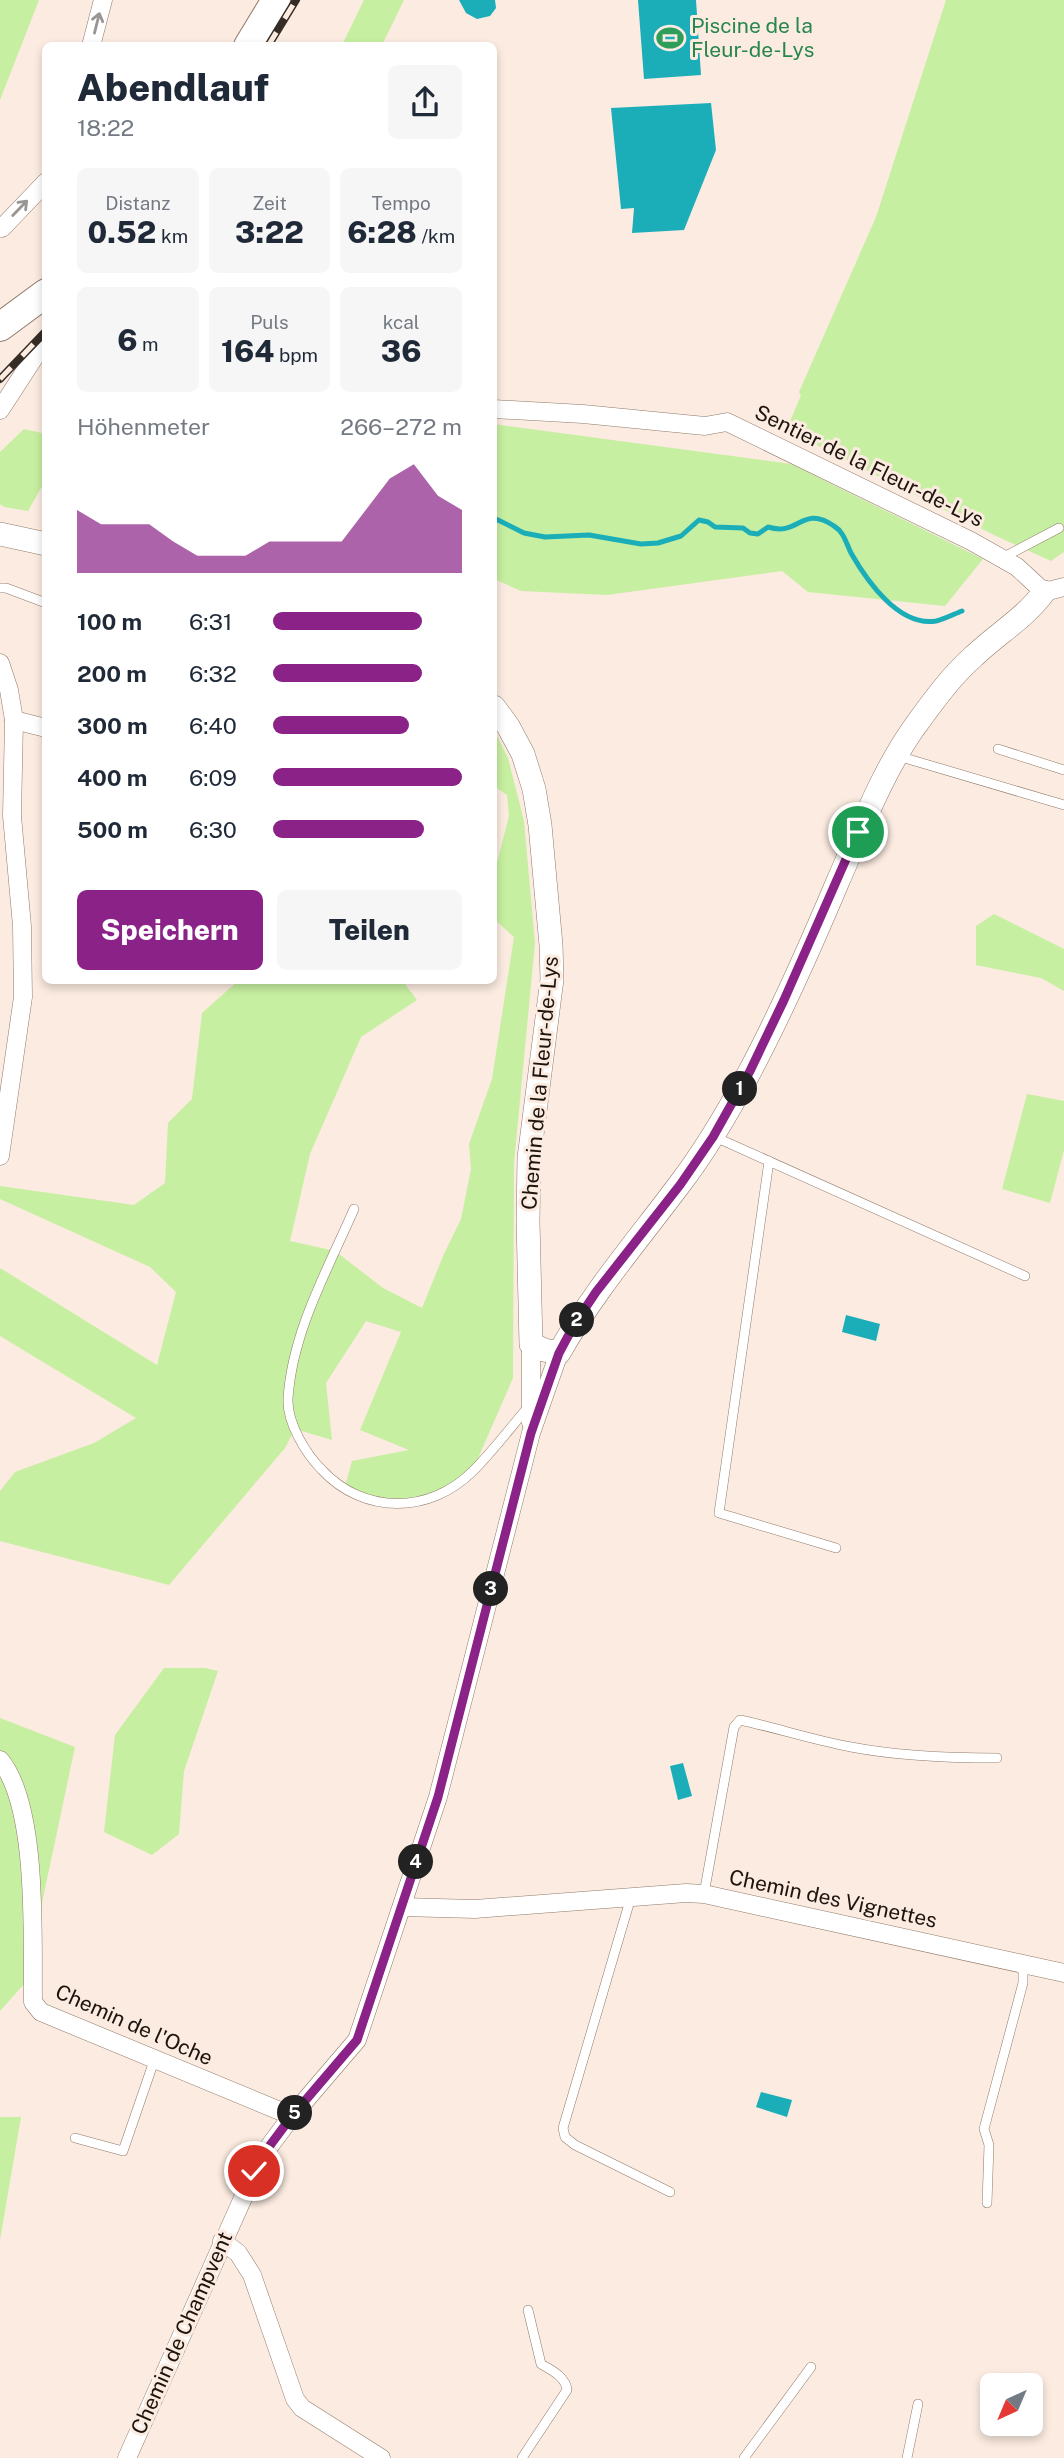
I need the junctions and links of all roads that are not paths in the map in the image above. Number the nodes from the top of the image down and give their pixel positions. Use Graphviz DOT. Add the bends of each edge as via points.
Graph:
graph roads {
  1 [pos="103,0"];
  2 [pos="276,0"];
  3 [pos="92,42"];
  4 [pos="250,42"];
  5 [pos="42,186"];
  6 [pos="2,228"];
  7 [pos="42,296"];
  8 [pos="0,327"];
  9 [pos="39,350"];
  10 [pos="497,409"];
  11 [pos="0,410"];
  12 [pos="1059,528"];
  13 [pos="0,534"];
  14 [pos="42,543"];
  15 [pos="1001,558"];
  16 [pos="0,588"];
  17 [pos="1054,589"];
  18 [pos="42,602"];
  19 [pos="0,663"];
  20 [pos="497,711"];
  21 [pos="14,720"];
  22 [pos="42,727"];
  23 [pos="998,750"];
  24 [pos="898,752"];
  25 [pos="1064,770"];
  26 [pos="1064,805"];
  27 [pos="713,1137"];
  28 [pos="0,1156"];
  29 [pos="769,1161"];
  30 [pos="354,1209"];
  31 [pos="1025,1276"];
  32 [pos="531,1344"];
  33 [pos="559,1353"];
  34 [pos="530,1404"];
  35 [pos="531,1433"];
  36 [pos="835,1548"];
  37 [pos="997,1758"];
  38 [pos="0,1760"];
  39 [pos="704,1894"];
  40 [pos="631,1897"];
  41 [pos="402,1907"];
  42 [pos="1023,1964"];
  43 [pos="1064,1973"];
  44 [pos="154,2061"];
  45 [pos="292,2116"];
  46 [pos="75,2138"];
  47 [pos="670,2192"];
  48 [pos="987,2203"];
  49 [pos="222,2241"];
  50 [pos="528,2310"];
  51 [pos="811,2367"];
  52 [pos="918,2403"];
  53 [pos="127,2458"];
  54 [pos="381,2458"];
  55 [pos="522,2458"];
  56 [pos="744,2458"];
  57 [pos="907,2458"];
  3 -- 1 [label="street, one-way"];
  2 -- 4 [label="main road"];
  6 -- 5 [label="street, one-way"];
  7 -- 8 [label="main road"];
  9 -- 11 [label="street"];
  10 -- 15 [label="street, Sentier de la Fleur-de-Lys" via="705,426 727,422"];
  12 -- 15 [label="lane"];
  13 -- 14 [label="street"];
  15 -- 17 [label="street, Sentier de la Fleur-de-Lys"];
  16 -- 18 [label="lane"];
  17 -- 24 [label="street, Chemin de Champvent" via="959,671"];
  19 -- 21 [label="street"];
  20 -- 32 [label="street, Chemin de la Fleur-de-Lys" via="523,754 534,789 551,944 552,979 529,1158"];
  21 -- 22 [label="street"];
  21 -- 28 [label="street" via="12,816 23,997"];
  23 -- 25 [label="lane"];
  24 -- 26 [label="lane"];
  24 -- 27 [label="street, Chemin de Champvent" via="750,1071"];
  27 -- 29 [label="lane"];
  27 -- 33 [label="street, Chemin de Champvent" via="596,1292"];
  29 -- 31 [label="lane"];
  29 -- 36 [label="lane" via="719,1513"];
  30 -- 34 [label="lane" via="298,1340 288,1402 305,1452 344,1490 373,1503 406,1504 444,1493 472,1472"];
  32 -- 33 [label="street"];
  32 -- 34 [label="street, Chemin de Champvent"];
  33 -- 35 [label="street, Chemin de Champvent"];
  34 -- 35 [label="street, Chemin de Champvent"];
  35 -- 41 [label="street, Chemin de Champvent" via="438,1797"];
  37 -- 39 [label="lane" via="944,1758 850,1747 740,1720 734,1727"];
  38 -- 44 [label="street, Chemin de l'Oche" via="9,1771 27,1836 33,2002 41,2012"];
  39 -- 40 [label="street, Chemin des Vignettes"];
  39 -- 42 [label="street, Chemin des Vignettes"];
  40 -- 41 [label="street, Chemin des Vignettes" via="475,1909"];
  40 -- 47 [label="lane" via="563,2128 565,2137 575,2145"];
  41 -- 45 [label="street, Chemin de Champvent" via="357,2040"];
  42 -- 43 [label="street, Chemin des Vignettes"];
  42 -- 48 [label="lane" via="1023,1983 984,2129 989,2145"];
  44 -- 45 [label="street, Chemin de l'Oche"];
  44 -- 46 [label="lane" via="123,2151"];
  45 -- 49 [label="street, Chemin de Champvent" via="254,2171"];
  49 -- 53 [label="street, Chemin de Champvent"];
  49 -- 54 [label="street" via="238,2253 252,2275 295,2399"];
  50 -- 55 [label="lane" via="541,2364 562,2378 567,2390"];
  51 -- 56 [label="lane"];
  52 -- 57 [label="lane"];
}
